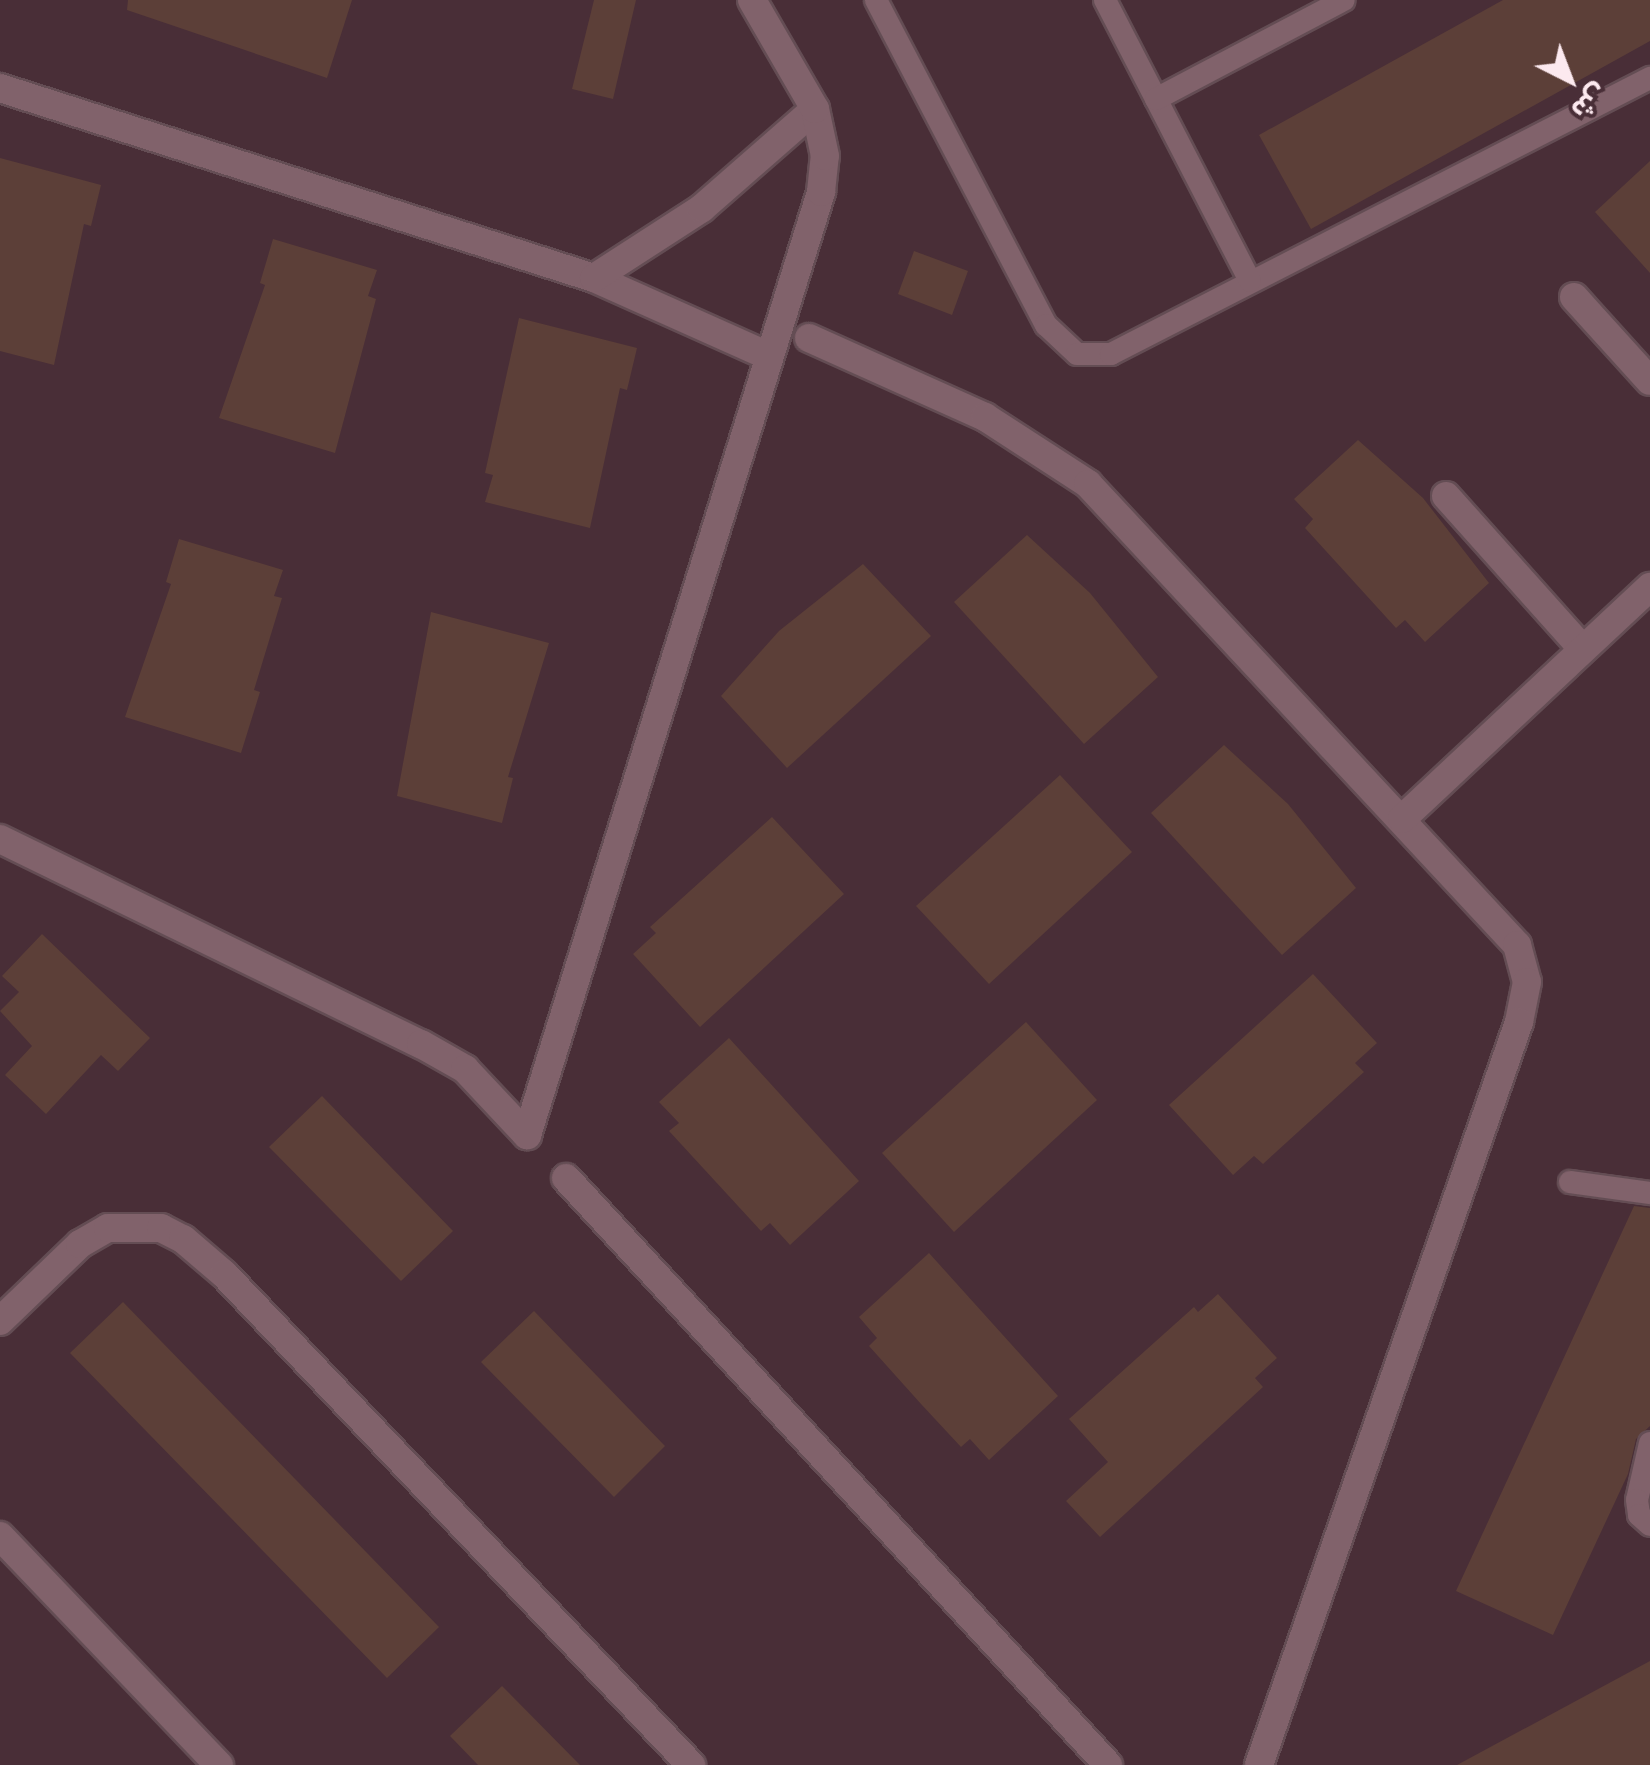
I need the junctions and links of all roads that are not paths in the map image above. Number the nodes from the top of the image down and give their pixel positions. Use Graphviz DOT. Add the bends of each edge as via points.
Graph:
graph roads {
  1 [pos="752,0"];
  2 [pos="876,0"];
  3 [pos="1105,0"];
  4 [pos="1344,0"];
  5 [pos="1650,78"];
  6 [pos="0,88"];
  7 [pos="1156,99"];
  8 [pos="815,109"];
  9 [pos="594,278"];
  10 [pos="1250,281"];
  11 [pos="1574,297"];
  12 [pos="810,338"];
  13 [pos="766,355"];
  14 [pos="1650,381"];
  15 [pos="1446,496"];
  16 [pos="1650,587"];
  17 [pos="1582,648"];
  18 [pos="1402,818"];
  19 [pos="0,839"];
  20 [pos="566,1178"];
  21 [pos="1570,1182"];
  22 [pos="1650,1193"];
  23 [pos="0,1321"];
  24 [pos="1650,1443"];
  25 [pos="1650,1525"];
  26 [pos="0,1536"];
  27 [pos="219,1765"];
  28 [pos="690,1765"];
  29 [pos="1108,1765"];
  30 [pos="1260,1765"];
  1 -- 8 [label="street"];
  2 -- 10 [label="lane" via="1046,324 1076,354 1111,354"];
  3 -- 7 [label="lane"];
  4 -- 7 [label="lane"];
  5 -- 10 [label="lane"];
  6 -- 9 [label="street"];
  7 -- 10 [label="lane"];
  8 -- 9 [label="street" via="702,208"];
  8 -- 13 [label="street" via="825,156 820,192"];
  9 -- 13 [label="street"];
  11 -- 14 [label="street"];
  12 -- 18 [label="street" via="985,417 1088,484"];
  13 -- 19 [label="street" via="527,1135 464,1069 422,1044"];
  15 -- 17 [label="street"];
  16 -- 17 [label="street"];
  17 -- 18 [label="street"];
  18 -- 30 [label="street" via="1517,945 1527,982 1519,1022"];
  20 -- 29 [label="street"];
  21 -- 22 [label="lane"];
  23 -- 28 [label="street" via="80,1244 108,1228 162,1228 183,1239 224,1274"];
  24 -- 25 [label="lane" via="1637,1500 1639,1516"];
  26 -- 27 [label="street"];
}
